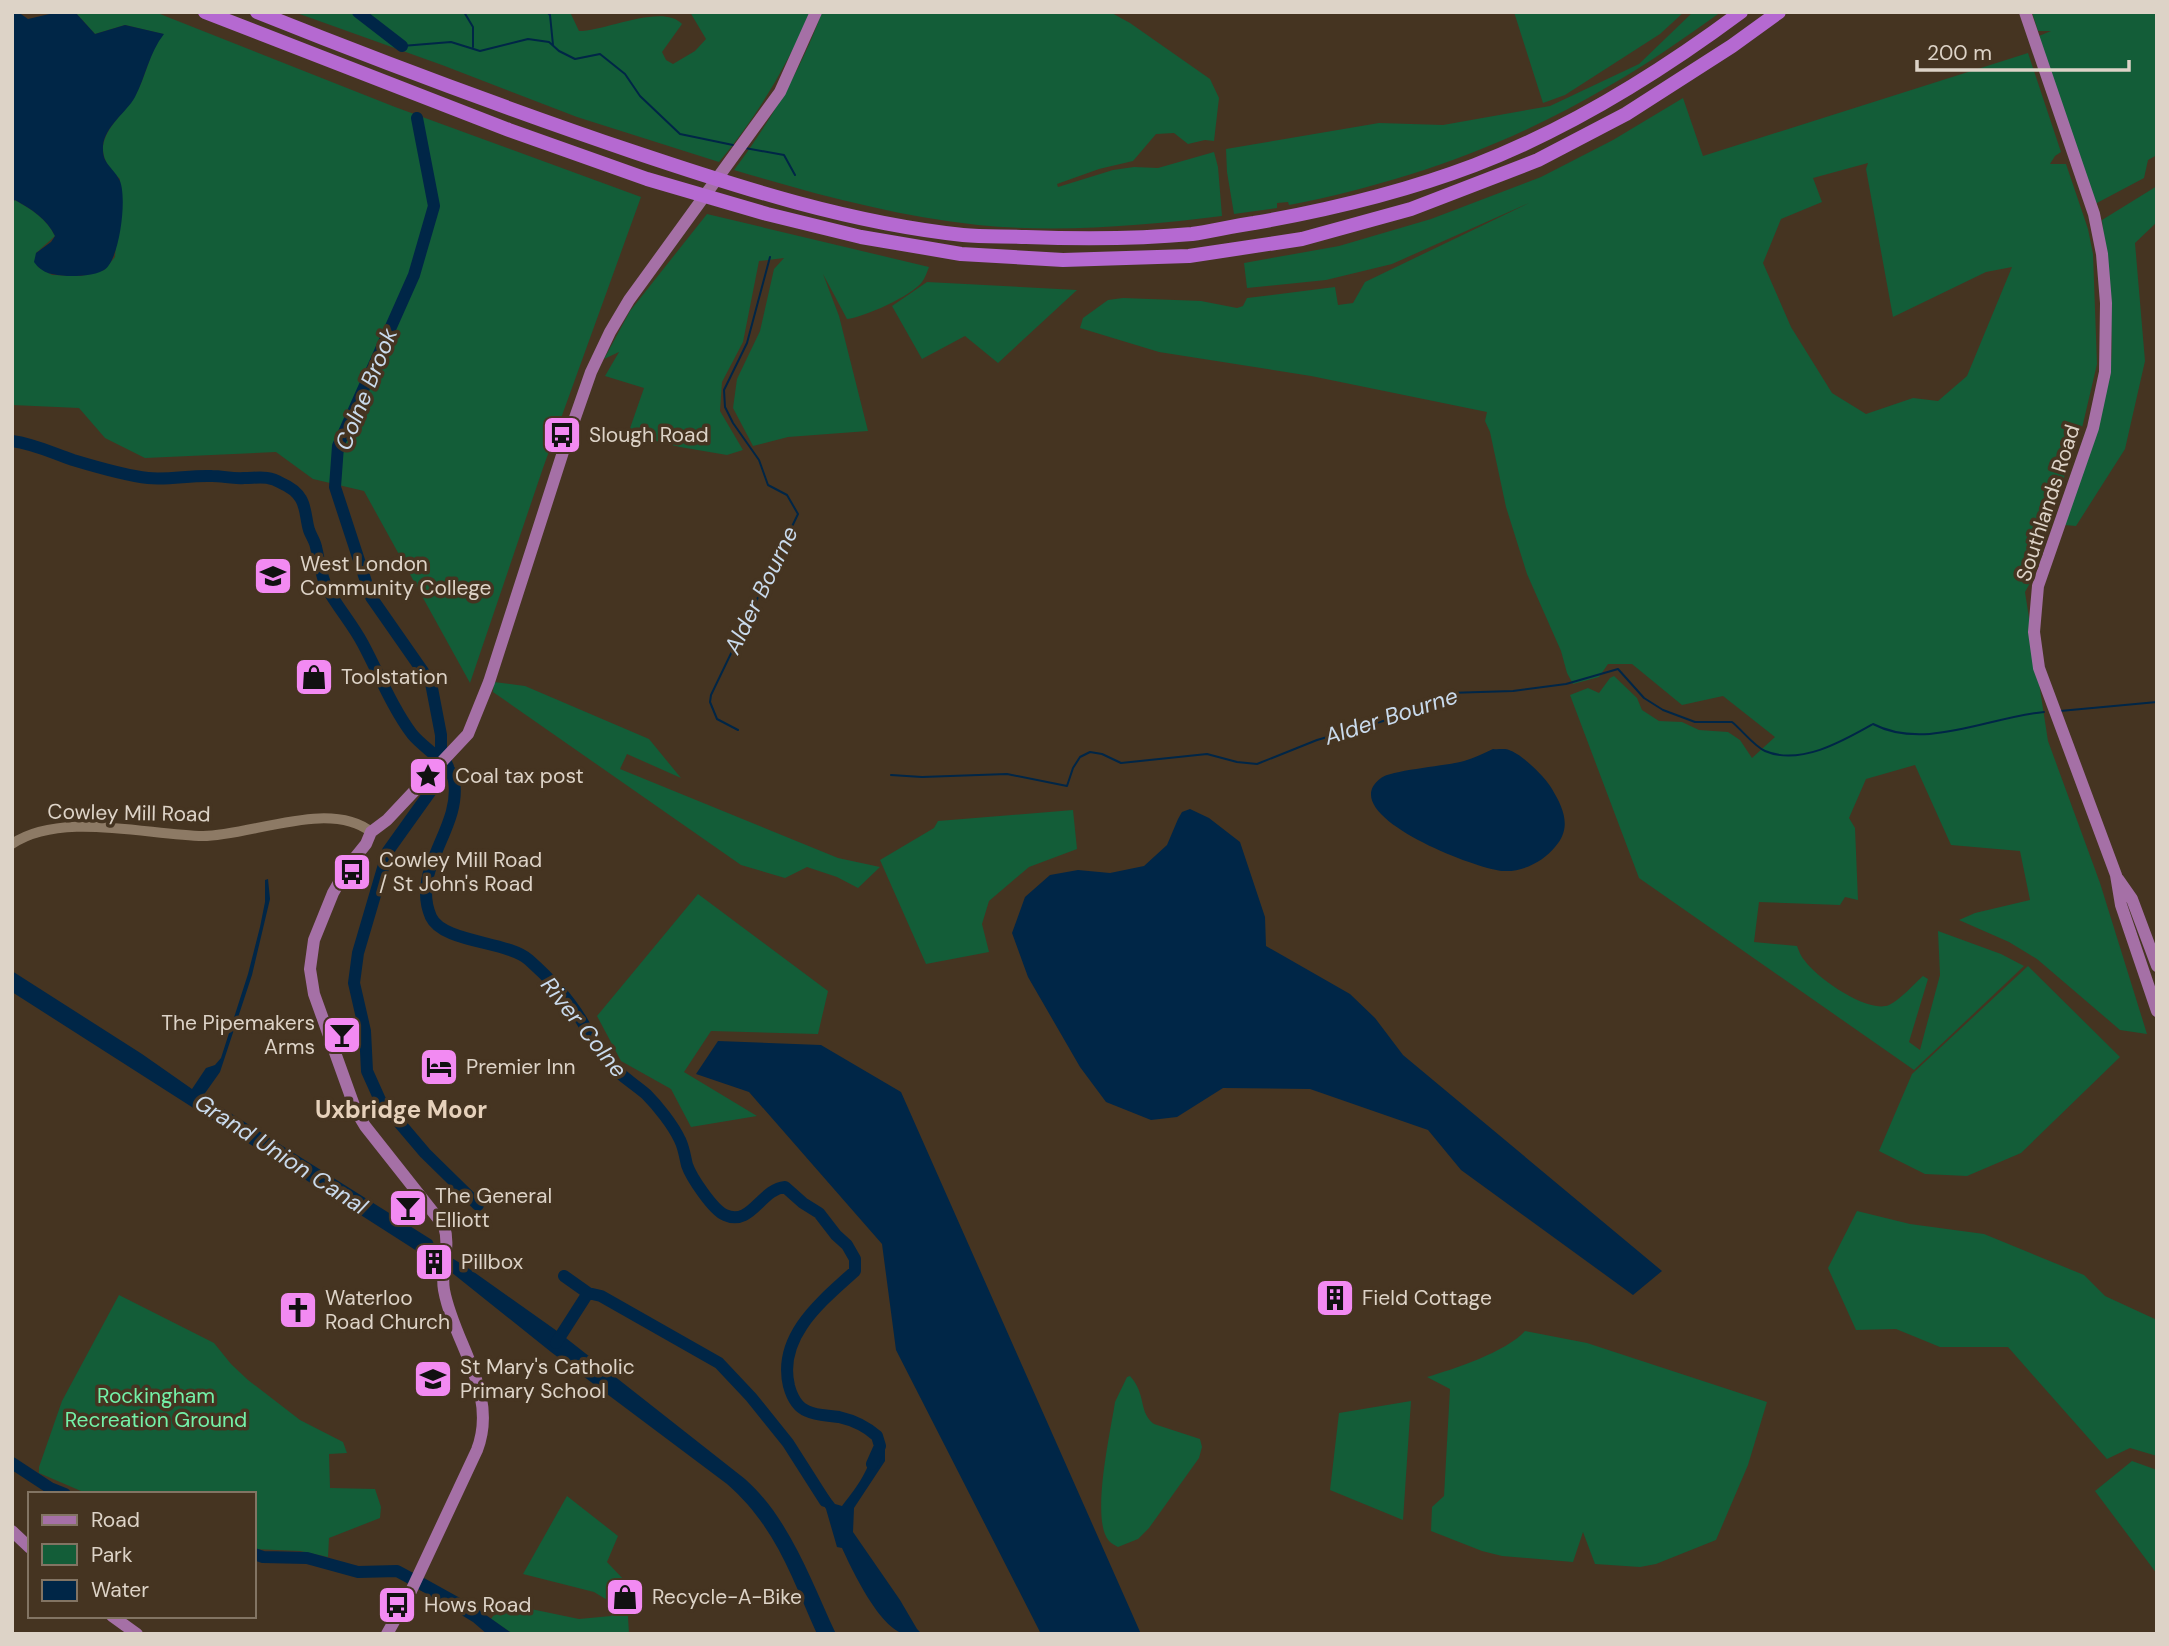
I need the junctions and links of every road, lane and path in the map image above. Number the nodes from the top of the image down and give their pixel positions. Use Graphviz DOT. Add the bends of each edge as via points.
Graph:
graph roads {
  1 [pos="205,12"];
  2 [pos="257,12"];
  3 [pos="816,12"];
  4 [pos="1741,12"];
  5 [pos="1779,12"];
  6 [pos="2025,12"];
  7 [pos="370,832"];
  8 [pos="12,844"];
  9 [pos="2116,876"];
  10 [pos="2157,966"];
  11 [pos="2157,1011"];
  12 [pos="12,1531"];
  13 [pos="28,1546"];
  14 [pos="115,1618"];
  15 [pos="137,1634"];
  16 [pos="387,1634"];
  1 -- 5 [label="highway" via="425,99 648,179 767,214 861,237 961,254 1063,260 1189,256 1302,239 1411,209 1538,160 1626,114"];
  2 -- 4 [label="highway" via="517,112 785,200 964,235 1082,239 1206,231 1300,215 1431,180 1531,141 1618,95"];
  3 -- 7 [label="main road" via="780,92 610,332 591,372 468,734 387,820"];
  6 -- 9 [label="main road, Southlands Road" via="2094,214 2106,303 2105,372 2093,428 2038,586 2034,632 2039,668"];
  7 -- 8 [label="street, Cowley Mill Road" via="355,821 326,818 204,836 52,828"];
  7 -- 16 [label="main road" via="333,893 314,940 310,968 314,994 356,1111 447,1235 443,1279 447,1301 479,1389 484,1428 413,1587"];
  9 -- 10 [label="main road" via="2132,899"];
  9 -- 11 [label="main road" via="2121,905"];
  12 -- 13 [label="main road"];
  14 -- 15 [label="main road"];
}
